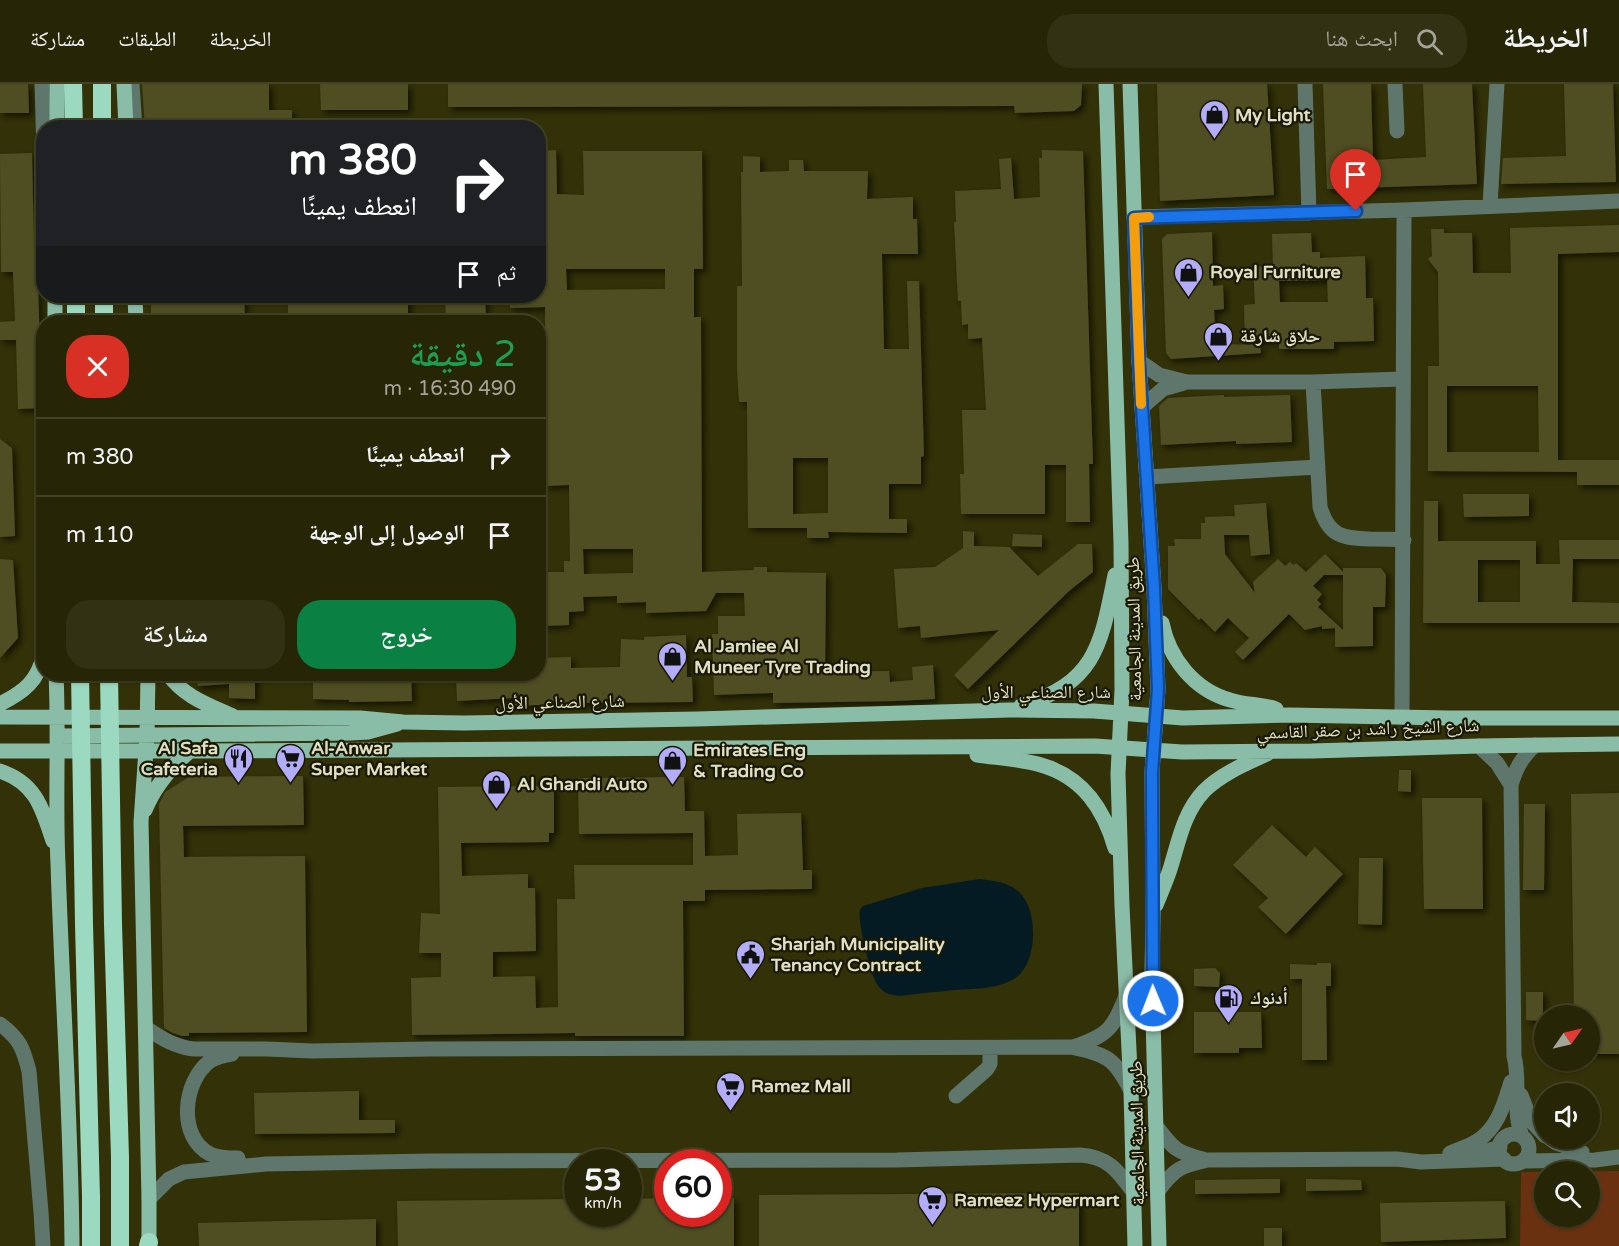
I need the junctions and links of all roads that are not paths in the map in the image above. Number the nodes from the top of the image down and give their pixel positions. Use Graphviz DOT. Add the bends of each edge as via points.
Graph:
graph roads {
  1 [pos="42,84"];
  2 [pos="57,84"];
  3 [pos="73,84"];
  4 [pos="102,84"];
  5 [pos="124,84"];
  6 [pos="132,84"];
  7 [pos="1106,84"];
  8 [pos="1130,84"];
  9 [pos="1305,84"];
  10 [pos="1395,84"];
  11 [pos="1497,84"];
  12 [pos="43,120"];
  13 [pos="57,120"];
  14 [pos="74,120"];
  15 [pos="102,120"];
  16 [pos="126,120"];
  17 [pos="134,120"];
  18 [pos="1397,131"];
  19 [pos="1619,201"];
  20 [pos="1490,206"];
  21 [pos="1404,210"];
  22 [pos="1309,213"];
  23 [pos="1134,218"];
  24 [pos="1139,362"];
  25 [pos="1402,379"];
  26 [pos="1187,382"];
  27 [pos="1313,382"];
  28 [pos="1142,407"];
  29 [pos="1318,466"];
  30 [pos="1147,477"];
  31 [pos="1404,540"];
  32 [pos="1121,543"];
  33 [pos="1154,588"];
  34 [pos="36,674"];
  35 [pos="56,681"];
  36 [pos="80,681"];
  37 [pos="109,681"];
  38 [pos="148,681"];
  39 [pos="174,681"];
  40 [pos="0,704"];
  41 [pos="1009,710"];
  42 [pos="1121,712"];
  43 [pos="1155,715"];
  44 [pos="1290,715"];
  45 [pos="0,717"];
  46 [pos="58,717"];
  47 [pos="1402,717"];
  48 [pos="148,718"];
  49 [pos="1619,718"];
  50 [pos="239,719"];
  51 [pos="403,723"];
  52 [pos="146,743"];
  53 [pos="58,744"];
  54 [pos="1619,744"];
  55 [pos="1535,745"];
  56 [pos="1479,746"];
  57 [pos="926,748"];
  58 [pos="1119,748"];
  59 [pos="1153,750"];
  60 [pos="0,751"];
  61 [pos="190,751"];
  62 [pos="1273,752"];
  63 [pos="0,771"];
  64 [pos="1511,785"];
  65 [pos="141,822"];
  66 [pos="57,852"];
  67 [pos="1121,868"];
  68 [pos="1153,910"];
  69 [pos="1127,993"];
  70 [pos="0,1024"];
  71 [pos="146,1028"];
  72 [pos="1071,1047"];
  73 [pos="990,1048"];
  74 [pos="267,1049"];
  75 [pos="1514,1082"];
  76 [pos="1131,1091"];
  77 [pos="956,1096"];
  78 [pos="1534,1123"];
  79 [pos="1156,1126"];
  80 [pos="1525,1141"];
  81 [pos="1503,1148"];
  82 [pos="1573,1149"];
  83 [pos="1582,1152"];
  84 [pos="1450,1153"];
  85 [pos="1619,1156"];
  86 [pos="1397,1159"];
  87 [pos="1208,1160"];
  88 [pos="1522,1161"];
  89 [pos="266,1164"];
  90 [pos="1158,1191"];
  91 [pos="1134,1193"];
  92 [pos="149,1199"];
  93 [pos="148,1245"];
  94 [pos="43,1246"];
  95 [pos="72,1246"];
  96 [pos="91,1246"];
  97 [pos="120,1246"];
  98 [pos="1135,1246"];
  99 [pos="1159,1246"];
  1 -- 12 [label="street"];
  2 -- 13 [label="main road"];
  3 -- 14 [label="highway"];
  4 -- 15 [label="highway"];
  5 -- 16 [label="main road"];
  6 -- 17 [label="street"];
  7 -- 32 [label="main road, طريق المدينة الجامعية"];
  8 -- 23 [label="main road, طريق المدينة الجامعية"];
  9 -- 22 [label="street"];
  10 -- 18 [label="street"];
  11 -- 20 [label="street"];
  19 -- 20 [label="street"];
  20 -- 21 [label="street"];
  21 -- 22 [label="street"];
  21 -- 25 [label="street"];
  22 -- 23 [label="street"];
  23 -- 24 [label="main road, طريق المدينة الجامعية"];
  24 -- 26 [label="street" via="1159,375"];
  24 -- 28 [label="main road, طريق المدينة الجامعية"];
  25 -- 27 [label="street"];
  25 -- 31 [label="street"];
  26 -- 27 [label="street"];
  26 -- 28 [label="street" via="1163,389"];
  27 -- 29 [label="street"];
  28 -- 30 [label="main road, طريق المدينة الجامعية"];
  29 -- 30 [label="street"];
  29 -- 31 [label="street" via="1320,507 1329,526 1338,534 1348,538"];
  30 -- 33 [label="main road, طريق المدينة الجامعية"];
  31 -- 47 [label="street"];
  32 -- 41 [label="main road" via="1103,633 1090,661 1060,689"];
  32 -- 42 [label="main road, طريق المدينة الجامعية"];
  33 -- 43 [label="main road, طريق المدينة الجامعية" via="1158,689"];
  33 -- 44 [label="main road" via="1167,643 1192,678 1217,696"];
  34 -- 40 [label="main road" via="27,688"];
  35 -- 46 [label="main road"];
  36 -- 96 [label="highway, bridge"];
  37 -- 97 [label="highway, bridge"];
  38 -- 48 [label="main road"];
  39 -- 50 [label="main road" via="194,698"];
  41 -- 42 [label="main road, شارع الصناعي الأول"];
  41 -- 51 [label="main road, شارع الصناعي الأول"];
  42 -- 43 [label="main road, شارع الشيخ راشد بن صقر القاسمي"];
  42 -- 58 [label="main road, طريق المدينة الجامعية"];
  43 -- 44 [label="main road, شارع الشيخ راشد بن صقر القاسمي"];
  43 -- 59 [label="main road, طريق المدينة الجامعية"];
  44 -- 47 [label="main road, شارع الشيخ راشد بن صقر القاسمي"];
  45 -- 46 [label="main road, شارع الصناعي الأول"];
  46 -- 48 [label="main road, شارع الصناعي الأول"];
  46 -- 53 [label="main road"];
  47 -- 49 [label="main road, شارع الشيخ راشد بن صقر القاسمي"];
  48 -- 50 [label="main road, شارع الصناعي الأول"];
  48 -- 52 [label="main road"];
  50 -- 51 [label="main road, شارع الصناعي الأول" via="360,718"];
  51 -- 52 [label="main road" via="368,732"];
  52 -- 53 [label="main road"];
  52 -- 61 [label="main road"];
  52 -- 65 [label="main road"];
  53 -- 60 [label="main road"];
  53 -- 66 [label="main road"];
  54 -- 55 [label="main road, شارع الشيخ راشد بن صقر القاسمي"];
  55 -- 56 [label="main road, شارع الشيخ راشد بن صقر القاسمي"];
  55 -- 64 [label="street" via="1522,759"];
  56 -- 62 [label="main road, شارع الشيخ راشد بن صقر القاسمي"];
  56 -- 64 [label="street" via="1497,763"];
  57 -- 58 [label="main road"];
  57 -- 61 [label="main road"];
  57 -- 67 [label="main road" via="1028,761 1069,778 1094,800 1111,832"];
  58 -- 59 [label="main road, شارع الشيخ راشد بن صقر القاسمي"];
  58 -- 67 [label="main road, طريق المدينة الجامعية"];
  59 -- 62 [label="main road, شارع الشيخ راشد بن صقر القاسمي"];
  59 -- 68 [label="main road, طريق المدينة الجامعية"];
  61 -- 65 [label="main road" via="160,782"];
  62 -- 68 [label="main road" via="1229,773 1204,791 1194,804"];
  63 -- 66 [label="main road" via="22,782 35,795"];
  64 -- 75 [label="street"];
  65 -- 71 [label="main road"];
  66 -- 95 [label="main road"];
  67 -- 69 [label="main road, طريق المدينة الجامعية"];
  68 -- 79 [label="main road, طريق المدينة الجامعية"];
  69 -- 72 [label="street" via="1110,1029"];
  69 -- 76 [label="main road, طريق المدينة الجامعية"];
  70 -- 94 [label="street" via="13,1034 24,1051 29,1071"];
  71 -- 74 [label="street" via="171,1044 186,1048"];
  71 -- 92 [label="main road"];
  72 -- 73 [label="street"];
  72 -- 76 [label="street" via="1112,1061"];
  73 -- 74 [label="street" via="312,1052"];
  73 -- 77 [label="street" via="987,1069"];
  74 -- 89 [label="street" via="254,1054 219,1056 209,1062 194,1082 187,1110 193,1136 209,1154"];
  75 -- 78 [label="street"];
  75 -- 80 [label="street" via="1517,1117"];
  75 -- 81 [label="street"];
  75 -- 84 [label="street" via="1492,1128 1478,1140"];
  76 -- 91 [label="main road, طريق المدينة الجامعية"];
  79 -- 87 [label="street" via="1179,1152"];
  79 -- 90 [label="main road, طريق المدينة الجامعية"];
  80 -- 81 [label="street" via="1512,1134"];
  80 -- 83 [label="street" via="1542,1151"];
  80 -- 88 [label="street" via="1528,1154"];
  81 -- 84 [label="street"];
  81 -- 86 [label="street" via="1421,1162"];
  81 -- 88 [label="street" via="1512,1163"];
  82 -- 83 [label="street"];
  83 -- 85 [label="street"];
  84 -- 86 [label="street" via="1414,1153"];
  85 -- 88 [label="street"];
  86 -- 87 [label="street"];
  87 -- 90 [label="street" via="1175,1171"];
  89 -- 91 [label="street" via="1080,1155 1108,1163"];
  89 -- 92 [label="street" via="184,1172 169,1179"];
  90 -- 99 [label="main road, طريق المدينة الجامعية"];
  91 -- 98 [label="main road, طريق المدينة الجامعية"];
  92 -- 93 [label="main road"];
}
